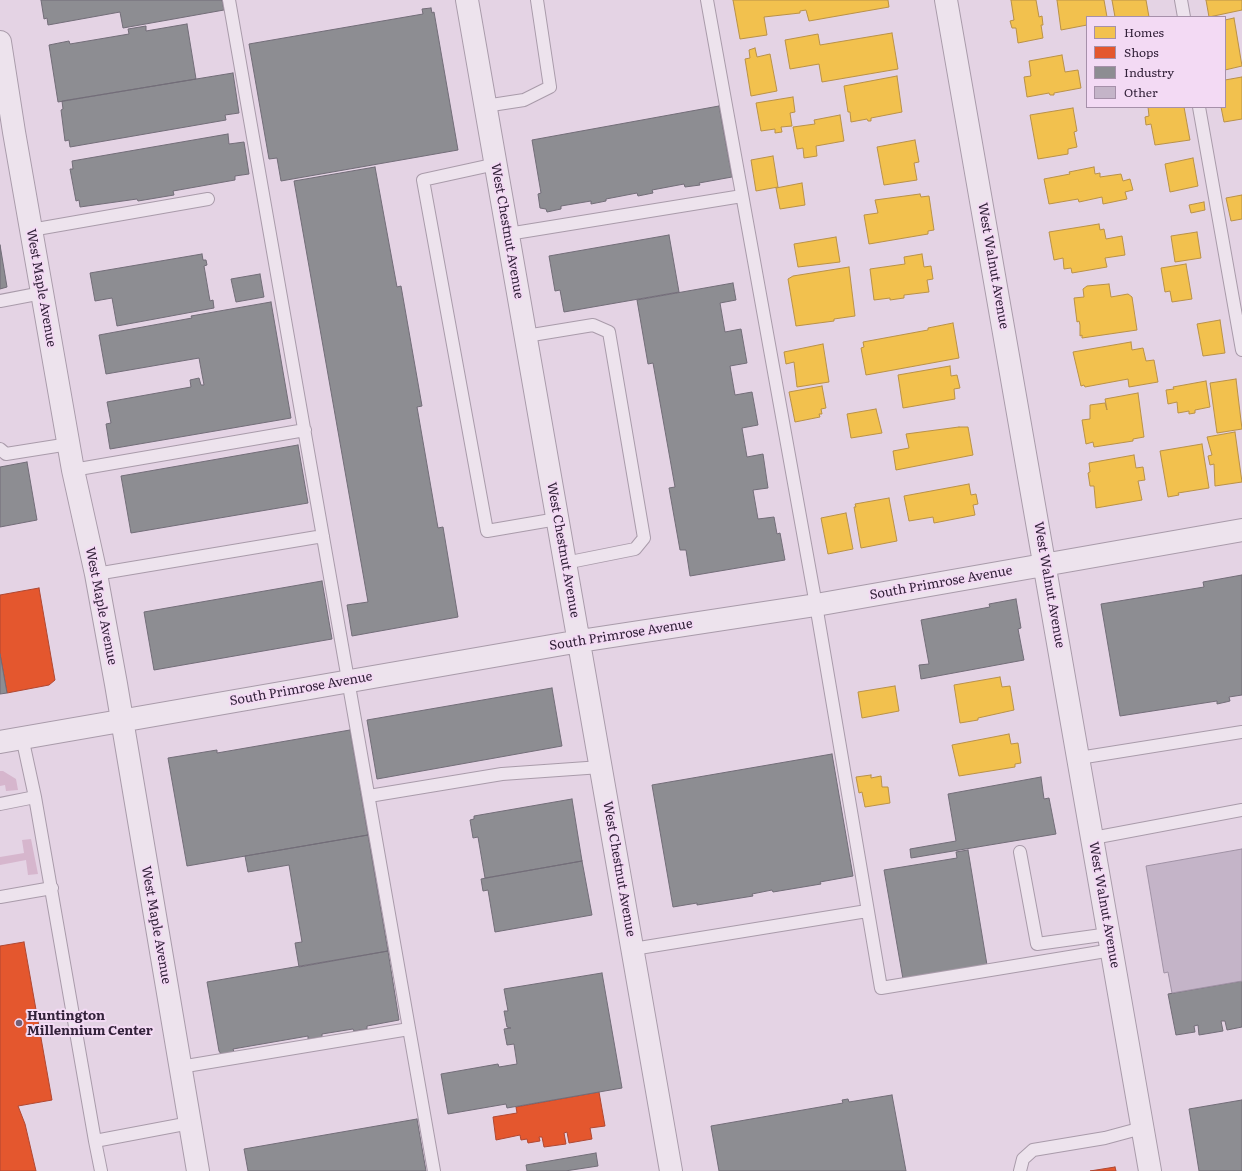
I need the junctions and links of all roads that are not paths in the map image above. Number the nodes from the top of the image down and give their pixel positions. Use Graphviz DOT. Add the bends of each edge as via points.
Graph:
graph roads {
  1 [pos="230,0"];
  2 [pos="467,0"];
  3 [pos="537,0"];
  4 [pos="706,0"];
  5 [pos="946,0"];
  6 [pos="1181,0"];
  7 [pos="1184,16"];
  8 [pos="0,42"];
  9 [pos="485,106"];
  10 [pos="1199,108"];
  11 [pos="7,134"];
  12 [pos="496,164"];
  13 [pos="742,196"];
  14 [pos="208,199"];
  15 [pos="31,230"];
  16 [pos="508,234"];
  17 [pos="42,293"];
  18 [pos="0,301"];
  19 [pos="526,336"];
  20 [pos="1242,350"];
  21 [pos="305,430"];
  22 [pos="69,444"];
  23 [pos="0,449"];
  24 [pos="73,470"];
  25 [pos="558,519"];
  26 [pos="1242,530"];
  27 [pos="323,536"];
  28 [pos="565,563"];
  29 [pos="1045,565"];
  30 [pos="96,574"];
  31 [pos="816,605"];
  32 [pos="580,641"];
  33 [pos="348,681"];
  34 [pos="121,721"];
  35 [pos="1242,732"];
  36 [pos="22,737"];
  37 [pos="0,742"];
  38 [pos="1078,758"];
  39 [pos="601,767"];
  40 [pos="369,796"];
  41 [pos="35,797"];
  42 [pos="0,804"];
  43 [pos="1242,810"];
  44 [pos="1092,838"];
  45 [pos="1020,852"];
  46 [pos="52,888"];
  47 [pos="0,897"];
  48 [pos="867,911"];
  49 [pos="1110,942"];
  50 [pos="633,949"];
  51 [pos="409,1029"];
  52 [pos="180,1067"];
  53 [pos="190,1123"];
  54 [pos="1142,1128"];
  55 [pos="95,1141"];
  56 [pos="101,1171"];
  57 [pos="198,1171"];
  58 [pos="434,1171"];
  59 [pos="671,1171"];
  60 [pos="1020,1171"];
  61 [pos="1150,1171"];
  1 -- 21 [label="lane"];
  2 -- 9 [label="street, West Chestnut Avenue"];
  3 -- 9 [label="lane" via="550,87 524,100"];
  4 -- 13 [label="lane"];
  5 -- 29 [label="street, West Walnut Avenue"];
  6 -- 7 [label="lane"];
  8 -- 11 [label="street, West Maple Avenue"];
  9 -- 12 [label="street, West Chestnut Avenue"];
  10 -- 20 [label="lane"];
  11 -- 15 [label="street, West Maple Avenue"];
  12 -- 16 [label="street, West Chestnut Avenue"];
  12 -- 25 [label="lane" via="423,180 487,531"];
  13 -- 16 [label="lane"];
  13 -- 31 [label="lane"];
  14 -- 15 [label="lane"];
  15 -- 17 [label="street, West Maple Avenue"];
  16 -- 19 [label="street, West Chestnut Avenue"];
  17 -- 18 [label="lane"];
  17 -- 22 [label="street, West Maple Avenue"];
  19 -- 25 [label="street, West Chestnut Avenue"];
  19 -- 28 [label="lane" via="593,325 609,332 644,538 635,548"];
  21 -- 24 [label="lane"];
  21 -- 27 [label="lane"];
  22 -- 23 [label="lane" via="6,454"];
  22 -- 24 [label="street, West Maple Avenue"];
  24 -- 30 [label="street, West Maple Avenue"];
  25 -- 28 [label="street, West Chestnut Avenue"];
  26 -- 29 [label="street, South Primrose Avenue"];
  27 -- 30 [label="lane"];
  27 -- 33 [label="lane"];
  28 -- 32 [label="street, West Chestnut Avenue"];
  29 -- 31 [label="street, South Primrose Avenue"];
  29 -- 38 [label="street, West Walnut Avenue"];
  30 -- 34 [label="street, West Maple Avenue"];
  31 -- 32 [label="street, South Primrose Avenue"];
  31 -- 48 [label="lane"];
  32 -- 33 [label="street, South Primrose Avenue"];
  32 -- 39 [label="street, West Chestnut Avenue"];
  33 -- 34 [label="street, South Primrose Avenue"];
  33 -- 40 [label="lane"];
  34 -- 36 [label="street, South Primrose Avenue"];
  34 -- 52 [label="street, West Maple Avenue"];
  35 -- 38 [label="lane"];
  36 -- 37 [label="street, South Primrose Avenue"];
  36 -- 41 [label="lane"];
  38 -- 44 [label="street, West Walnut Avenue"];
  39 -- 40 [label="lane" via="502,774"];
  39 -- 50 [label="street, West Chestnut Avenue"];
  40 -- 51 [label="lane"];
  41 -- 42 [label="lane"];
  41 -- 46 [label="lane"];
  43 -- 44 [label="lane"];
  44 -- 49 [label="street, West Walnut Avenue"];
  45 -- 49 [label="lane" via="1037,944"];
  46 -- 47 [label="lane"];
  46 -- 55 [label="lane"];
  48 -- 49 [label="lane" via="881,988"];
  48 -- 50 [label="lane"];
  49 -- 54 [label="street, West Walnut Avenue"];
  50 -- 59 [label="street, West Chestnut Avenue"];
  51 -- 52 [label="lane"];
  51 -- 58 [label="lane"];
  52 -- 53 [label="street, West Maple Avenue"];
  53 -- 55 [label="lane"];
  53 -- 57 [label="street, West Maple Avenue"];
  54 -- 60 [label="lane" via="1105,1138 1033,1150 1023,1159"];
  54 -- 61 [label="street, West Walnut Avenue"];
  55 -- 56 [label="lane"];
}
